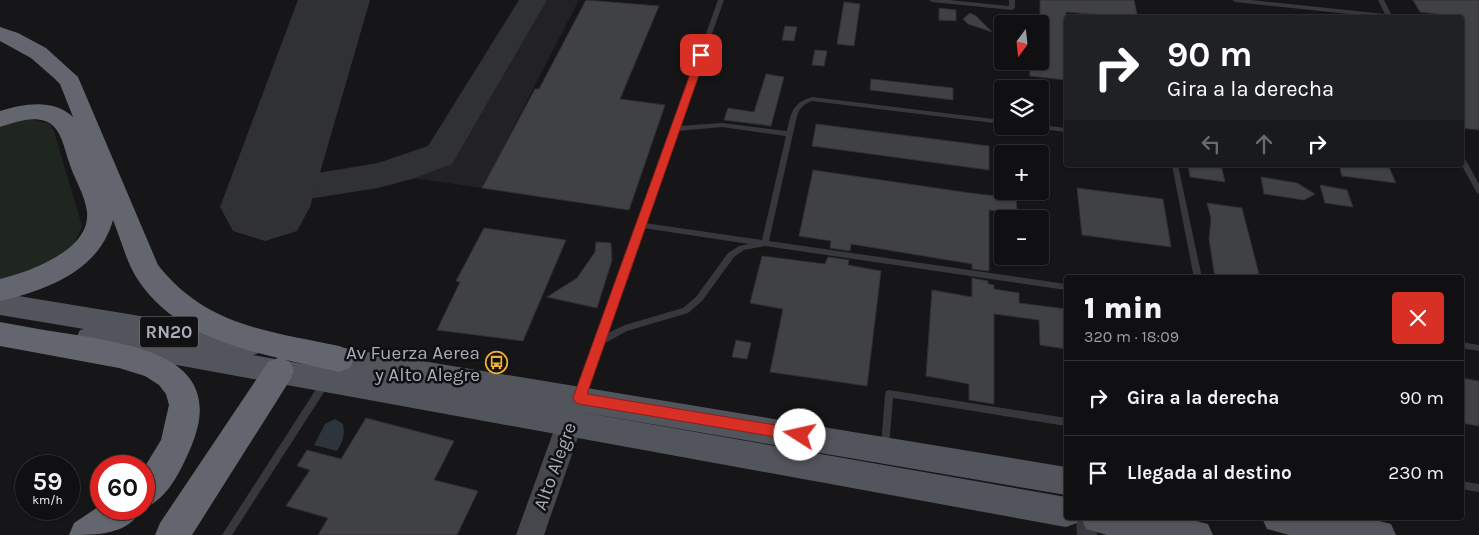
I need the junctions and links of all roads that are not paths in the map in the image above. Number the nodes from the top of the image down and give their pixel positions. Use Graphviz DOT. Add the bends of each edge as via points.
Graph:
graph roads {
  1 [pos="721,0"];
  2 [pos="932,0"];
  3 [pos="1012,0"];
  4 [pos="1235,0"];
  5 [pos="1381,0"];
  6 [pos="1371,15"];
  7 [pos="1388,15"];
  8 [pos="0,34"];
  9 [pos="0,119"];
  10 [pos="994,121"];
  11 [pos="1049,128"];
  12 [pos="675,129"];
  13 [pos="1064,130"];
  14 [pos="790,134"];
  15 [pos="1464,163"];
  16 [pos="1175,167"];
  17 [pos="1479,191"];
  18 [pos="641,225"];
  19 [pos="765,243"];
  20 [pos="1197,275"];
  21 [pos="1064,287"];
  22 [pos="0,290"];
  23 [pos="0,304"];
  24 [pos="0,323"];
  25 [pos="0,334"];
  26 [pos="599,342"];
  27 [pos="1464,346"];
  28 [pos="1479,348"];
  29 [pos="333,370"];
  30 [pos="279,371"];
  31 [pos="574,411"];
  32 [pos="1064,422"];
  33 [pos="884,450"];
  34 [pos="155,478"];
  35 [pos="1064,481"];
  36 [pos="1464,486"];
  37 [pos="1479,488"];
  38 [pos="1064,512"];
  39 [pos="108,520"];
  40 [pos="1086,520"];
  41 [pos="1109,520"];
  42 [pos="1290,520"];
  43 [pos="86,535"];
  44 [pos="172,535"];
  45 [pos="227,535"];
  46 [pos="530,535"];
  47 [pos="1087,535"];
  48 [pos="1197,535"];
  49 [pos="1380,535"];
  1 -- 12 [label="lane"];
  2 -- 3 [label="lane" via="1012,8"];
  4 -- 6 [label="lane"];
  5 -- 7 [label="lane"];
  8 -- 29 [label="highway" via="48,58 70,82 148,271 162,291 191,314 227,331"];
  9 -- 22 [label="highway" via="29,112 61,119 70,132 100,211 96,232 78,254 36,280"];
  10 -- 14 [label="lane" via="812,99 797,106"];
  11 -- 13 [label="lane"];
  12 -- 14 [label="lane" via="722,125"];
  12 -- 18 [label="lane"];
  14 -- 19 [label="lane"];
  15 -- 17 [label="lane"];
  16 -- 20 [label="lane"];
  18 -- 19 [label="lane"];
  18 -- 26 [label="lane"];
  19 -- 21 [label="lane"];
  19 -- 26 [label="lane" via="742,248 730,255 699,299 685,311 625,328"];
  23 -- 29 [label="main road, RN20"];
  24 -- 30 [label="main road, RN20"];
  25 -- 34 [label="highway" via="136,358 163,370 172,378 185,405 183,422 178,442"];
  26 -- 31 [label="lane"];
  27 -- 28 [label="lane"];
  29 -- 30 [label="main road, RN20"];
  29 -- 31 [label="main road, RN20"];
  29 -- 45 [label="lane"];
  30 -- 44 [label="highway"];
  31 -- 33 [label="main road, RN20"];
  31 -- 38 [label="main road, RN20"];
  31 -- 46 [label="main road, Alto Alegre"];
  32 -- 33 [label="lane" via="889,394"];
  33 -- 35 [label="main road, RN20"];
  36 -- 37 [label="lane"];
  39 -- 43 [label="highway"];
  40 -- 47 [label="street"];
  41 -- 48 [label="main road"];
  42 -- 49 [label="main road"];
}
